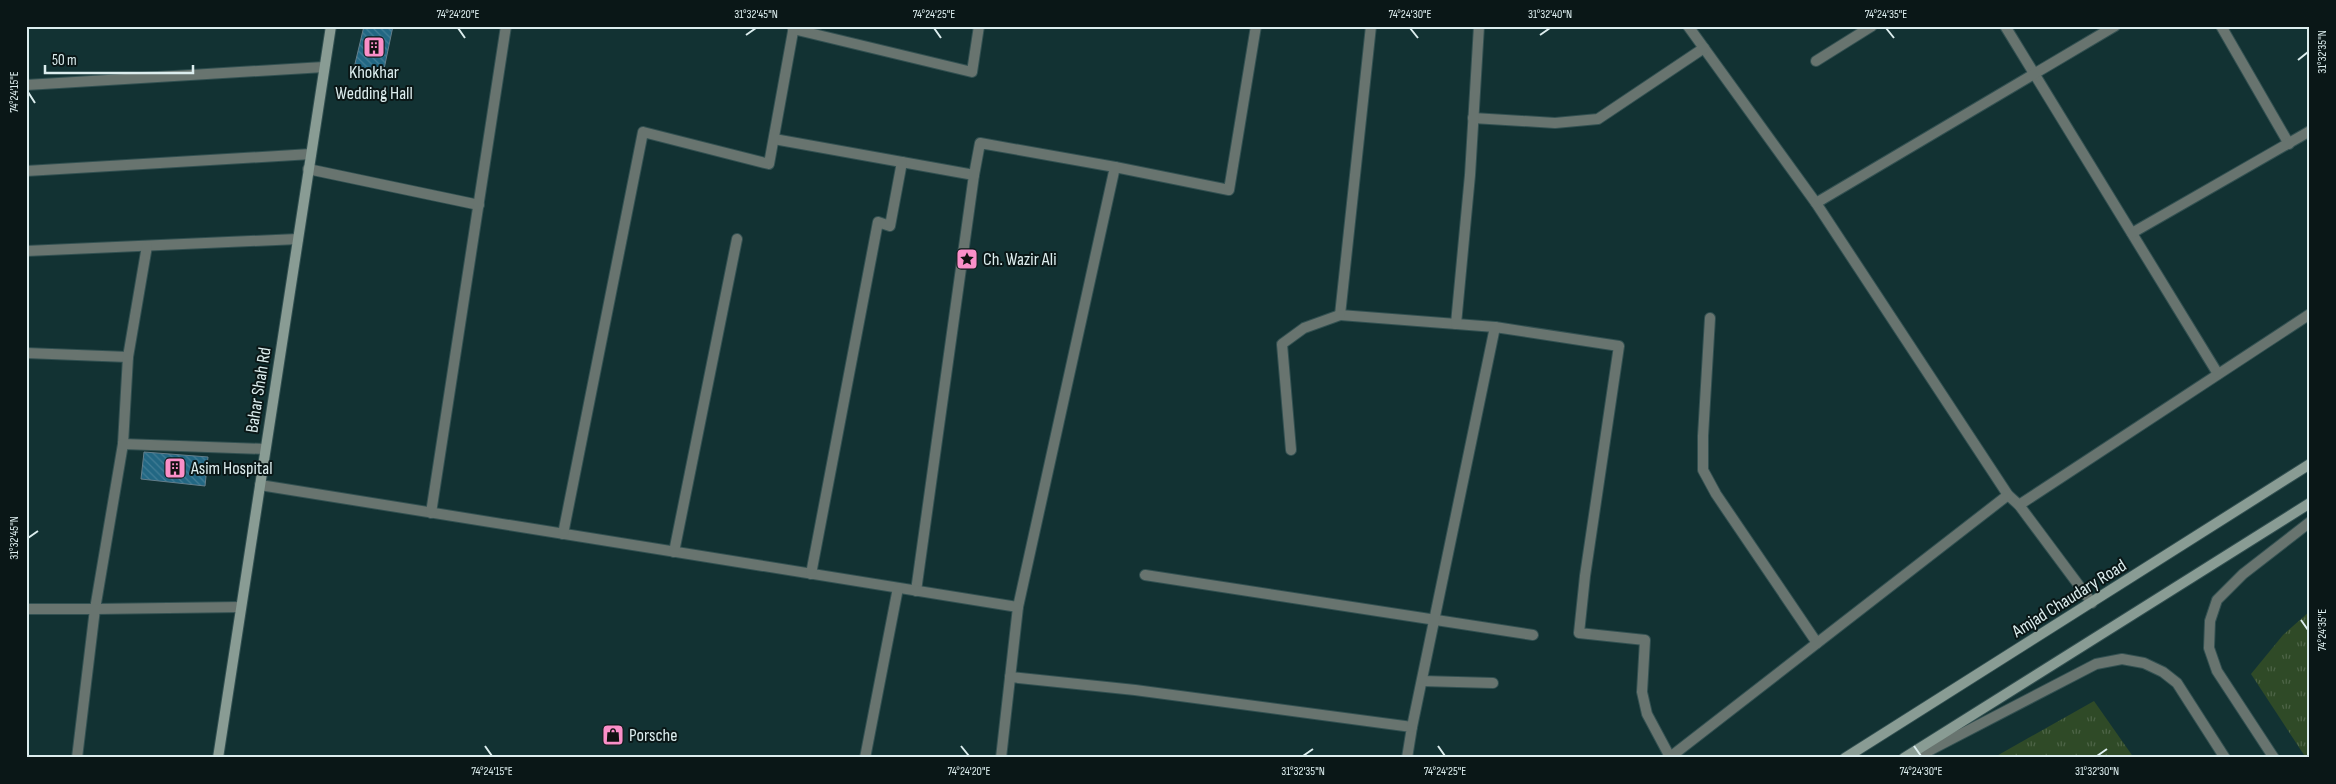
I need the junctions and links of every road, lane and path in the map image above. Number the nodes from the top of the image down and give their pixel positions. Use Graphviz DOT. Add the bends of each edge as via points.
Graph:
graph roads {
  1 [pos="330,26"];
  2 [pos="506,26"];
  3 [pos="979,26"];
  4 [pos="1256,26"];
  5 [pos="1371,26"];
  6 [pos="1479,26"];
  7 [pos="1688,26"];
  8 [pos="1872,26"];
  9 [pos="2005,26"];
  10 [pos="2115,26"];
  11 [pos="2221,26"];
  12 [pos="794,28"];
  13 [pos="1704,48"];
  14 [pos="1816,61"];
  15 [pos="324,67"];
  16 [pos="2034,74"];
  17 [pos="26,85"];
  18 [pos="1473,118"];
  19 [pos="2310,131"];
  20 [pos="774,139"];
  21 [pos="2288,144"];
  22 [pos="311,154"];
  23 [pos="902,162"];
  24 [pos="1115,167"];
  25 [pos="308,170"];
  26 [pos="26,171"];
  27 [pos="974,175"];
  28 [pos="1816,203"];
  29 [pos="479,205"];
  30 [pos="2132,234"];
  31 [pos="298,239"];
  32 [pos="737,239"];
  33 [pos="147,246"];
  34 [pos="26,251"];
  35 [pos="2310,314"];
  36 [pos="1340,315"];
  37 [pos="1710,318"];
  38 [pos="1456,324"];
  39 [pos="1495,327"];
  40 [pos="26,353"];
  41 [pos="128,357"];
  42 [pos="2218,374"];
  43 [pos="123,444"];
  44 [pos="265,449"];
  45 [pos="1291,450"];
  46 [pos="2310,464"];
  47 [pos="260,485"];
  48 [pos="2008,496"];
  49 [pos="2310,503"];
  50 [pos="2019,505"];
  51 [pos="431,512"];
  52 [pos="2310,522"];
  53 [pos="563,534"];
  54 [pos="674,552"];
  55 [pos="811,574"];
  56 [pos="1145,575"];
  57 [pos="898,588"];
  58 [pos="916,591"];
  59 [pos="2092,603"];
  60 [pos="241,607"];
  61 [pos="1018,607"];
  62 [pos="26,608"];
  63 [pos="95,609"];
  64 [pos="1434,620"];
  65 [pos="1533,634"];
  66 [pos="1817,643"];
  67 [pos="1010,677"];
  68 [pos="1422,681"];
  69 [pos="1493,683"];
  70 [pos="1412,727"];
  71 [pos="1669,757"];
  72 [pos="77,758"];
  73 [pos="218,758"];
  74 [pos="865,758"];
  75 [pos="1001,758"];
  76 [pos="1407,758"];
  77 [pos="1845,758"];
  78 [pos="1904,758"];
  79 [pos="1915,758"];
  80 [pos="2225,758"];
  81 [pos="2274,758"];
  1 -- 15 [label="main road, Bahar Shah Rd"];
  2 -- 29 [label="street"];
  3 -- 12 [label="street" via="972,72"];
  4 -- 24 [label="street" via="1230,190"];
  5 -- 36 [label="street"];
  6 -- 18 [label="street"];
  7 -- 13 [label="street"];
  8 -- 14 [label="street"];
  9 -- 16 [label="street"];
  10 -- 16 [label="street"];
  11 -- 21 [label="street"];
  12 -- 20 [label="street"];
  13 -- 18 [label="street" via="1598,119 1555,122"];
  13 -- 28 [label="street"];
  15 -- 17 [label="street"];
  15 -- 22 [label="main road, Bahar Shah Rd"];
  16 -- 28 [label="street"];
  16 -- 30 [label="street"];
  18 -- 38 [label="street"];
  19 -- 21 [label="street"];
  20 -- 23 [label="street"];
  20 -- 53 [label="street" via="769,164 643,132"];
  21 -- 30 [label="street"];
  22 -- 25 [label="main road, Bahar Shah Rd"];
  22 -- 26 [label="street"];
  23 -- 27 [label="street"];
  23 -- 55 [label="street" via="890,226 878,222"];
  24 -- 27 [label="street" via="980,143"];
  24 -- 61 [label="street"];
  25 -- 29 [label="street"];
  25 -- 31 [label="main road, Bahar Shah Rd"];
  27 -- 58 [label="street"];
  28 -- 48 [label="street"];
  29 -- 51 [label="street"];
  30 -- 42 [label="street"];
  31 -- 33 [label="street"];
  31 -- 44 [label="main road, Bahar Shah Rd"];
  32 -- 54 [label="street"];
  33 -- 34 [label="street"];
  33 -- 41 [label="street"];
  35 -- 42 [label="street"];
  36 -- 38 [label="street"];
  36 -- 45 [label="street" via="1304,328 1282,344"];
  37 -- 66 [label="street" via="1703,470"];
  38 -- 39 [label="street"];
  39 -- 64 [label="street"];
  39 -- 71 [label="street" via="1619,346 1579,634 1645,640 1642,692 1647,714"];
  40 -- 41 [label="street"];
  41 -- 43 [label="street"];
  42 -- 50 [label="street"];
  43 -- 44 [label="street"];
  43 -- 63 [label="street"];
  44 -- 47 [label="main road, Bahar Shah Rd"];
  46 -- 59 [label="main road, Amjad Chaudary Road"];
  47 -- 51 [label="street"];
  47 -- 60 [label="main road, Bahar Shah Rd"];
  48 -- 50 [label="street"];
  48 -- 66 [label="street"];
  49 -- 78 [label="main road"];
  50 -- 59 [label="street"];
  51 -- 53 [label="street"];
  52 -- 81 [label="street" via="2244,574 2217,600 2210,621 2209,648 2217,671"];
  53 -- 54 [label="street"];
  54 -- 55 [label="street"];
  55 -- 57 [label="street"];
  56 -- 64 [label="street"];
  57 -- 58 [label="street"];
  57 -- 74 [label="street"];
  58 -- 61 [label="street"];
  59 -- 77 [label="main road, Amjad Chaudary Road"];
  60 -- 63 [label="street"];
  60 -- 73 [label="main road, Bahar Shah Rd"];
  61 -- 67 [label="street"];
  62 -- 63 [label="street"];
  63 -- 72 [label="street"];
  64 -- 65 [label="street"];
  64 -- 68 [label="street"];
  66 -- 71 [label="street"];
  67 -- 70 [label="street" via="1136,690"];
  67 -- 75 [label="street"];
  68 -- 69 [label="street"];
  68 -- 70 [label="street"];
  70 -- 76 [label="street"];
  79 -- 80 [label="street" via="2096,664 2122,659 2144,663 2177,682"];
}
